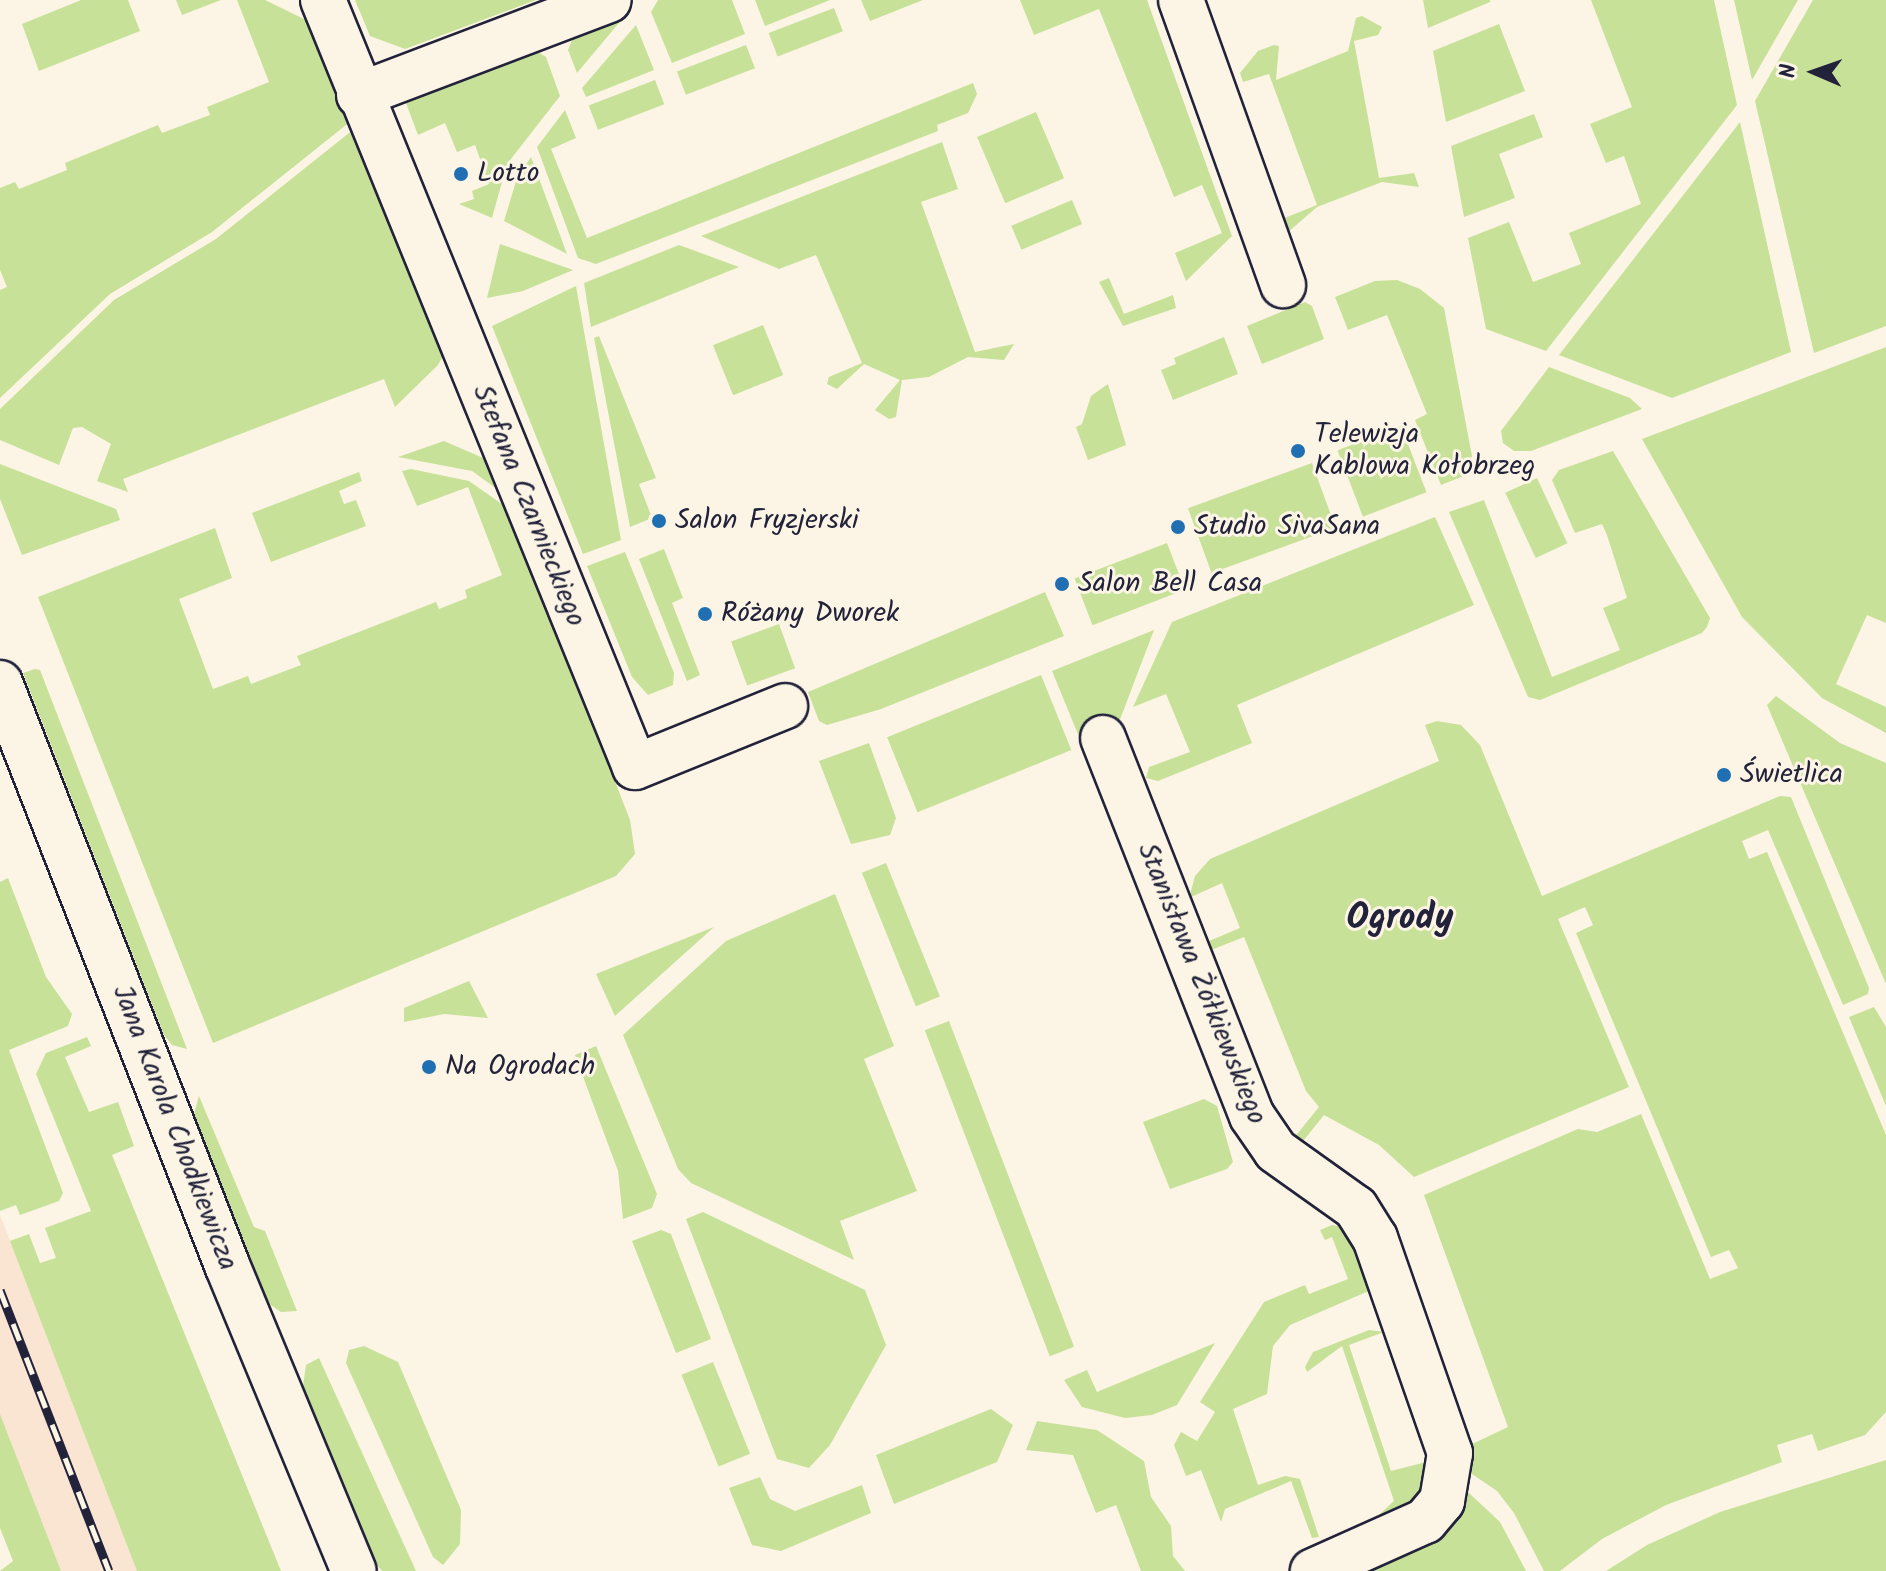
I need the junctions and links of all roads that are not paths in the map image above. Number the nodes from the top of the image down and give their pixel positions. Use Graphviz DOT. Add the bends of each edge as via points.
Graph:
graph roads {
  1 [pos="323,0"];
  2 [pos="609,0"];
  3 [pos="1181,0"];
  4 [pos="359,95"];
  5 [pos="1283,285"];
  6 [pos="0,683"];
  7 [pos="785,706"];
  8 [pos="1103,738"];
  9 [pos="354,1571"];
  10 [pos="1313,1571"];
  1 -- 4 [label="street, Stefana Czarnieckiego"];
  2 -- 4 [label="street"];
  3 -- 5 [label="street"];
  4 -- 7 [label="street, Stefana Czarnieckiego" via="635,767"];
  6 -- 9 [label="street, Jana Karola Chodkiewicza" via="227,1265"];
  8 -- 10 [label="street, Stanisława Żółkiewskiego" via="1252,1116 1276,1151 1356,1208 1375,1238 1450,1453 1442,1501 1425,1521"];
}
